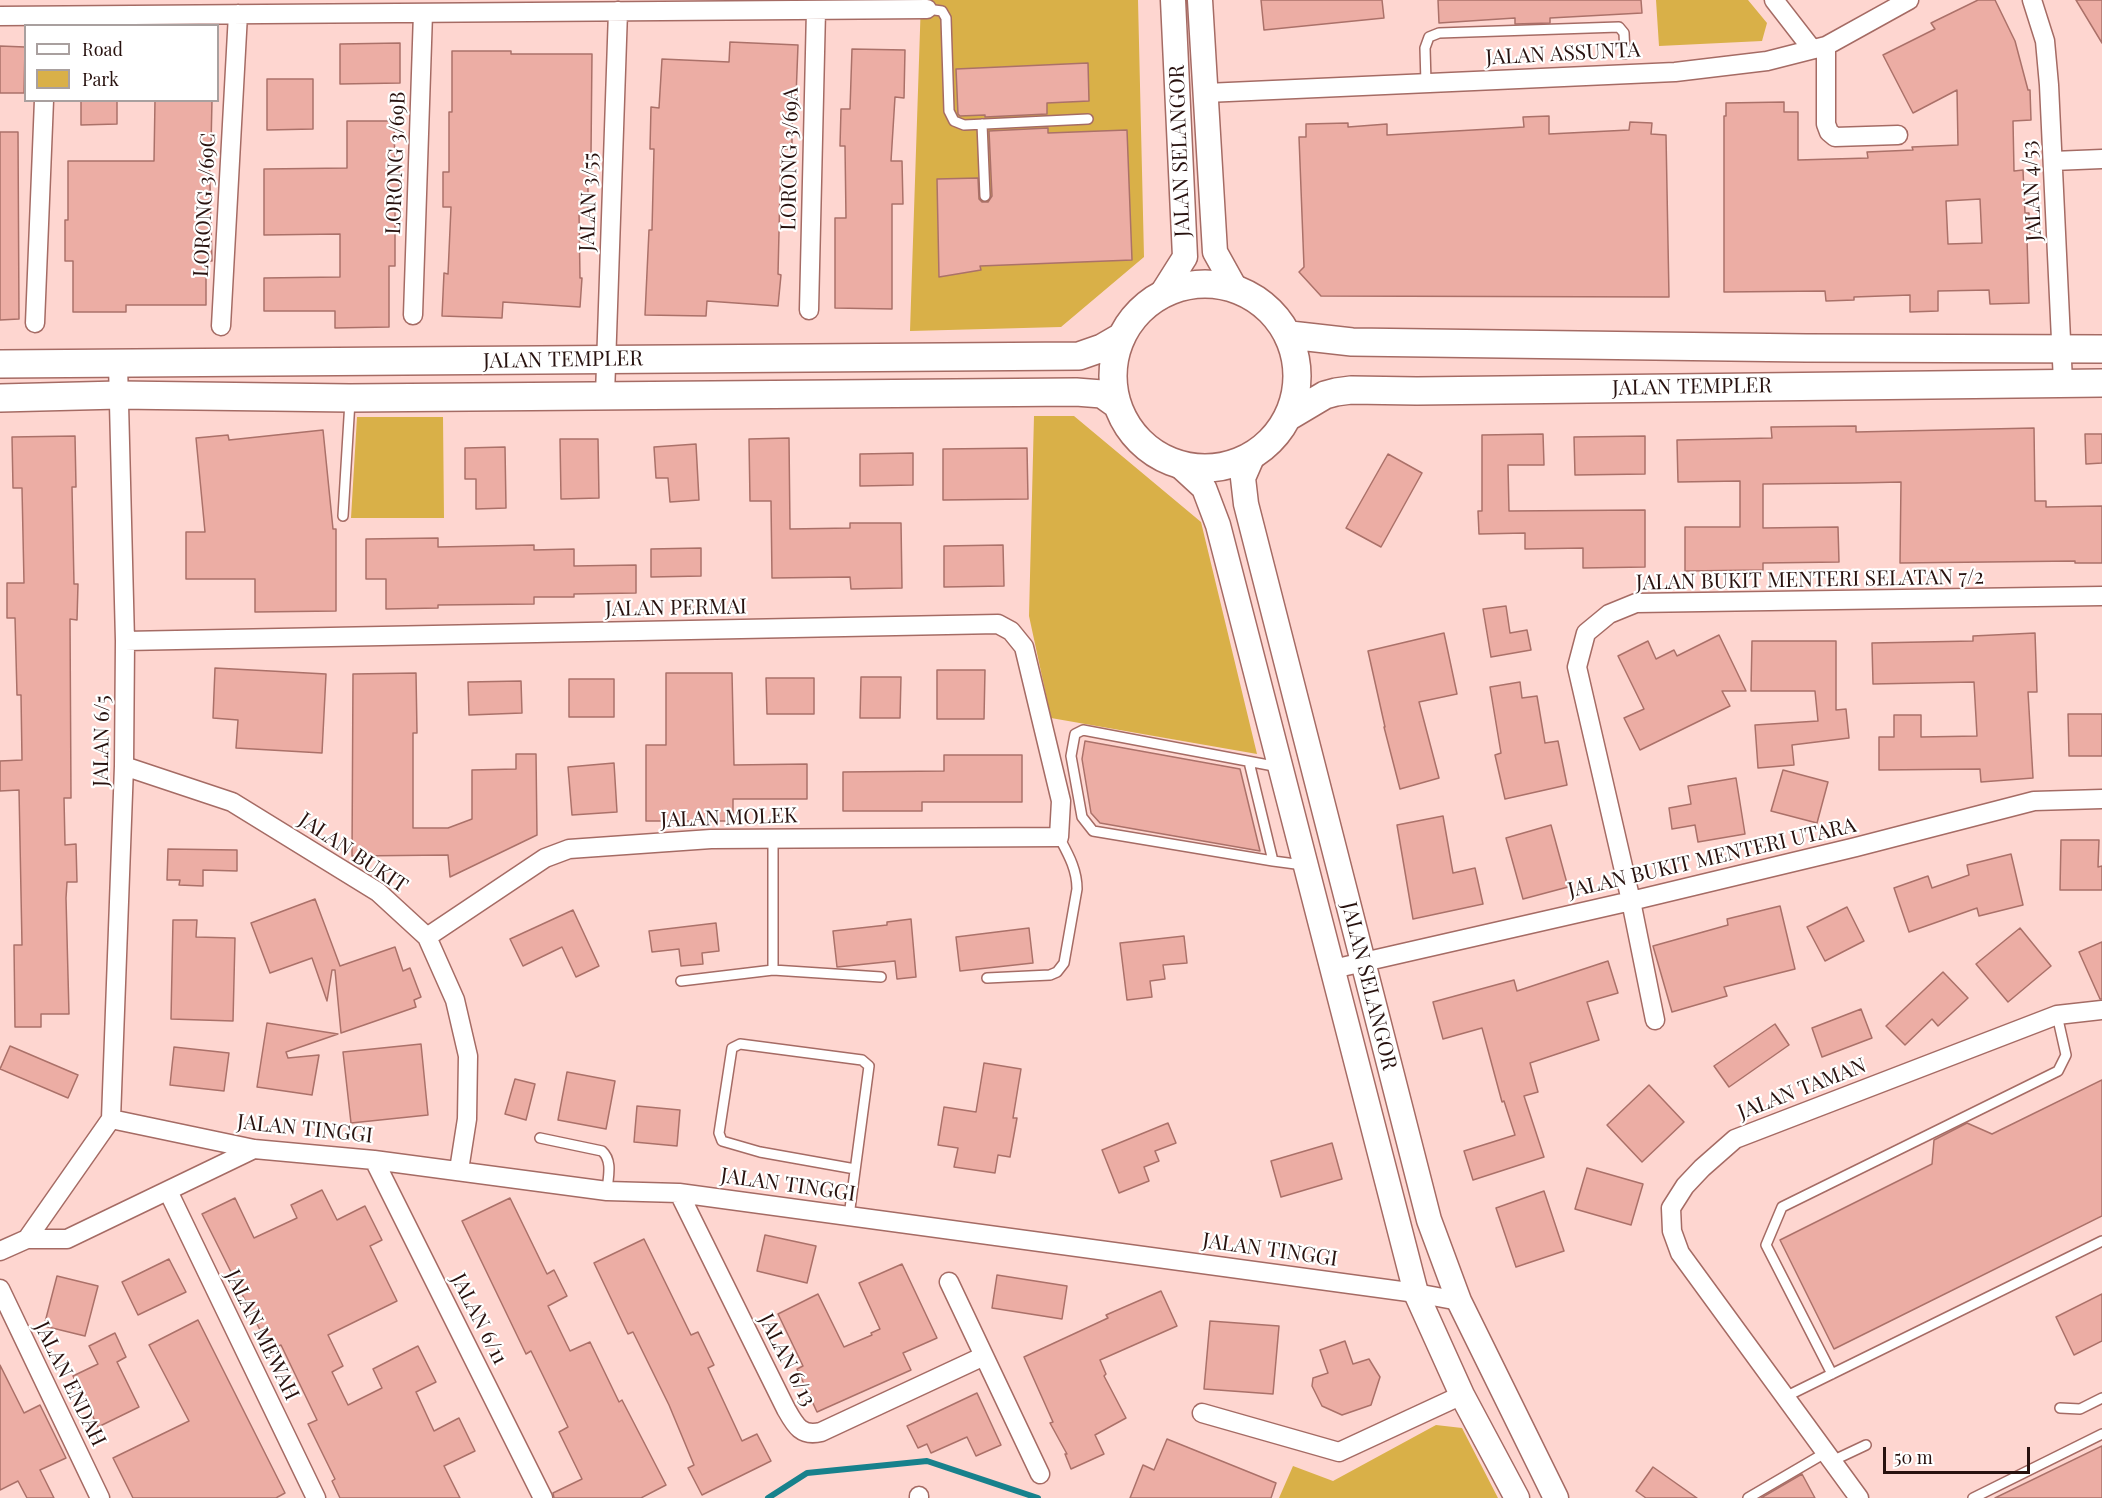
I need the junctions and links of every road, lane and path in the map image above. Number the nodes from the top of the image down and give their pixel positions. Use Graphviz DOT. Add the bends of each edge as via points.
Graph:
graph roads {
  1 [pos="1173,0"];
  2 [pos="1200,0"];
  3 [pos="1774,0"];
  4 [pos="1909,0"];
  5 [pos="2032,0"];
  6 [pos="319,7"];
  7 [pos="118,8"];
  8 [pos="927,9"];
  9 [pos="816,10"];
  10 [pos="618,11"];
  11 [pos="423,13"];
  12 [pos="238,14"];
  13 [pos="0,16"];
  14 [pos="47,21"];
  15 [pos="1819,47"];
  16 [pos="1624,54"];
  17 [pos="1426,83"];
  18 [pos="1206,93"];
  19 [pos="44,102"];
  20 [pos="1088,119"];
  21 [pos="982,124"];
  22 [pos="1898,135"];
  23 [pos="2102,159"];
  24 [pos="2053,161"];
  25 [pos="985,196"];
  26 [pos="1235,288"];
  27 [pos="1161,295"];
  28 [pos="809,310"];
  29 [pos="413,315"];
  30 [pos="35,324"];
  31 [pos="221,326"];
  32 [pos="1290,335"];
  33 [pos="1121,337"];
  34 [pos="2102,349"];
  35 [pos="2061,350"];
  36 [pos="606,360"];
  37 [pos="0,364"];
  38 [pos="118,364"];
  39 [pos="2063,382"];
  40 [pos="2102,382"];
  41 [pos="118,395"];
  42 [pos="605,395"];
  43 [pos="0,398"];
  44 [pos="350,398"];
  45 [pos="1116,404"];
  46 [pos="1288,417"];
  47 [pos="1253,455"];
  48 [pos="1179,465"];
  49 [pos="343,516"];
  50 [pos="2102,596"];
  51 [pos="126,641"];
  52 [pos="1249,762"];
  53 [pos="124,766"];
  54 [pos="1281,767"];
  55 [pos="2102,799"];
  56 [pos="1059,837"];
  57 [pos="773,839"];
  58 [pos="1273,861"];
  59 [pos="1306,865"];
  60 [pos="1631,901"];
  61 [pos="427,937"];
  62 [pos="1363,962"];
  63 [pos="1333,969"];
  64 [pos="773,970"];
  65 [pos="880,977"];
  66 [pos="987,978"];
  67 [pos="681,981"];
  68 [pos="2102,1010"];
  69 [pos="2057,1015"];
  70 [pos="1655,1020"];
  71 [pos="111,1119"];
  72 [pos="540,1138"];
  73 [pos="254,1149"];
  74 [pos="374,1160"];
  75 [pos="855,1169"];
  76 [pos="459,1170"];
  77 [pos="168,1191"];
  78 [pos="607,1191"];
  79 [pos="678,1193"];
  80 [pos="849,1216"];
  81 [pos="27,1239"];
  82 [pos="2102,1241"];
  83 [pos="0,1251"];
  84 [pos="949,1282"];
  85 [pos="0,1289"];
  86 [pos="1416,1293"];
  87 [pos="1459,1301"];
  88 [pos="984,1356"];
  89 [pos="1832,1374"];
  90 [pos="1462,1395"];
  91 [pos="1785,1397"];
  92 [pos="2102,1398"];
  93 [pos="2060,1408"];
  94 [pos="1202,1413"];
  95 [pos="2102,1434"];
  96 [pos="1866,1445"];
  97 [pos="1829,1457"];
  98 [pos="1040,1474"];
  99 [pos="100,1498"];
  100 [pos="316,1498"];
  101 [pos="543,1498"];
  102 [pos="1517,1498"];
  103 [pos="1556,1498"];
  104 [pos="1748,1498"];
  105 [pos="1859,1498"];
  106 [pos="1973,1498"];
  1 -- 27 [label="main road, JALAN SELANGOR" via="1185,257"];
  2 -- 18 [label="main road, JALAN SELANGOR"];
  3 -- 15 [label="street"];
  4 -- 15 [label="street, JALAN ASSUNTA"];
  5 -- 24 [label="street, JALAN 4/53" via="2045,41"];
  6 -- 11 [label="street"];
  6 -- 12 [label="street"];
  7 -- 12 [label="street"];
  7 -- 14 [label="street"];
  8 -- 9 [label="street"];
  8 -- 21 [label="lane" via="942,10 946,18 950,116 958,124"];
  9 -- 10 [label="street"];
  9 -- 28 [label="street, LORONG 3/69A"];
  10 -- 11 [label="street"];
  10 -- 36 [label="street, JALAN 3/55"];
  11 -- 29 [label="street, LORONG 3/69B"];
  12 -- 31 [label="street, LORONG 3/69C"];
  13 -- 14 [label="street"];
  15 -- 17 [label="street, JALAN ASSUNTA" via="1767,61 1675,72"];
  15 -- 22 [label="street" via="1829,132 1835,137"];
  16 -- 17 [label="lane" via="1624,33 1618,27 1440,33 1429,37 1425,48"];
  17 -- 18 [label="street, JALAN ASSUNTA"];
  18 -- 26 [label="main road, JALAN SELANGOR" via="1215,252"];
  19 -- 30 [label="street"];
  20 -- 21 [label="lane"];
  21 -- 25 [label="lane"];
  23 -- 24 [label="street"];
  24 -- 35 [label="street, JALAN 4/53"];
  26 -- 27 [label="main road" via="1209,284"];
  26 -- 32 [label="main road" via="1257,298 1276,314"];
  27 -- 33 [label="main road" via="1137,313"];
  32 -- 35 [label="main road, JALAN TEMPLER" via="1352,342"];
  32 -- 46 [label="main road" via="1296,362 1296,390"];
  33 -- 36 [label="main road, JALAN TEMPLER" via="1079,356"];
  33 -- 45 [label="main road" via="1113,359"];
  34 -- 35 [label="main road, JALAN TEMPLER"];
  35 -- 39 [label="street, JALAN 4/53"];
  36 -- 38 [label="main road, JALAN TEMPLER"];
  36 -- 42 [label="street, JALAN 3/55"];
  37 -- 38 [label="main road, JALAN TEMPLER"];
  38 -- 41 [label="street, JALAN 6/5"];
  39 -- 40 [label="main road, JALAN TEMPLER"];
  39 -- 46 [label="main road, JALAN TEMPLER" via="1351,390 1325,395"];
  41 -- 43 [label="main road, JALAN TEMPLER"];
  41 -- 44 [label="main road, JALAN TEMPLER"];
  41 -- 51 [label="street, JALAN 6/5"];
  42 -- 44 [label="main road, JALAN TEMPLER"];
  42 -- 45 [label="main road, JALAN TEMPLER" via="1076,392 1102,394"];
  44 -- 49 [label="lane"];
  45 -- 48 [label="main road" via="1126,427 1143,446"];
  46 -- 47 [label="main road" via="1273,439"];
  47 -- 48 [label="main road" via="1229,465 1204,469"];
  47 -- 62 [label="main road, JALAN SELANGOR" via="1243,478 1246,504"];
  48 -- 54 [label="main road, JALAN SELANGOR" via="1204,488 1218,525"];
  50 -- 60 [label="street, JALAN BUKIT MENTERI SELATAN 7/2" via="1636,603 1609,614 1586,633 1577,667"];
  51 -- 53 [label="street, JALAN 6/5"];
  51 -- 56 [label="street, JALAN PERMAI" via="998,624 1019,638 1028,656 1061,801"];
  52 -- 54 [label="lane"];
  52 -- 58 [label="lane"];
  52 -- 58 [label="lane" via="1083,730 1076,734 1071,756 1082,817 1093,831"];
  53 -- 61 [label="street, JALAN BUKIT" via="232,802 378,892"];
  53 -- 71 [label="street, JALAN 6/5"];
  54 -- 59 [label="main road, JALAN SELANGOR"];
  55 -- 60 [label="street, JALAN BUKIT MENTERI UTARA" via="2034,801"];
  56 -- 57 [label="street, JALAN MOLEK"];
  56 -- 66 [label="lane" via="1077,879 1064,963 1050,975"];
  57 -- 61 [label="street, JALAN MOLEK" via="711,839 558,852"];
  57 -- 64 [label="lane"];
  58 -- 59 [label="lane"];
  59 -- 63 [label="main road, JALAN SELANGOR"];
  60 -- 62 [label="street, JALAN BUKIT MENTERI UTARA"];
  60 -- 70 [label="street, JALAN BUKIT MENTERI SELATAN 7/2"];
  61 -- 76 [label="street, JALAN BUKIT" via="455,1000 468,1056 467,1119"];
  62 -- 63 [label="street, JALAN BUKIT MENTERI UTARA"];
  62 -- 87 [label="main road, JALAN SELANGOR" via="1429,1220"];
  63 -- 86 [label="main road, JALAN SELANGOR"];
  64 -- 65 [label="lane"];
  64 -- 67 [label="lane"];
  68 -- 69 [label="street, JALAN TAMAN"];
  69 -- 89 [label="lane" via="2066,1055 2058,1071 1782,1207 1766,1245"];
  69 -- 91 [label="street, JALAN TAMAN" via="1735,1139 1686,1186 1671,1208 1671,1230 1680,1253"];
  71 -- 73 [label="street, JALAN TINGGI"];
  71 -- 81 [label="street"];
  72 -- 78 [label="lane" via="602,1151 608,1159"];
  73 -- 74 [label="street, JALAN TINGGI"];
  73 -- 77 [label="street"];
  74 -- 76 [label="street, JALAN TINGGI"];
  74 -- 101 [label="street, JALAN 6/11"];
  75 -- 75 [label="lane" via="722,1141 718,1133 732,1048 740,1044 866,1062 869,1070"];
  75 -- 80 [label="lane"];
  76 -- 78 [label="street, JALAN TINGGI"];
  77 -- 81 [label="street" via="67,1239"];
  77 -- 100 [label="street, JALAN MEWAH"];
  78 -- 79 [label="street, JALAN TINGGI"];
  79 -- 80 [label="street, JALAN TINGGI"];
  79 -- 88 [label="street, JALAN 6/13" via="786,1409 794,1424 806,1434 821,1432"];
  80 -- 86 [label="street, JALAN TINGGI"];
  81 -- 83 [label="street"];
  82 -- 89 [label="lane"];
  84 -- 88 [label="street"];
  85 -- 99 [label="street, JALAN ENDAH"];
  86 -- 87 [label="street, JALAN TINGGI"];
  86 -- 90 [label="main road, JALAN SELANGOR"];
  87 -- 103 [label="main road, JALAN SELANGOR"];
  88 -- 98 [label="street"];
  89 -- 91 [label="lane"];
  90 -- 94 [label="street" via="1339,1452"];
  90 -- 102 [label="main road, JALAN SELANGOR"];
  91 -- 97 [label="street, JALAN TAMAN"];
  92 -- 93 [label="lane" via="2080,1409"];
  95 -- 106 [label="lane"];
  96 -- 97 [label="lane"];
  97 -- 104 [label="lane"];
  97 -- 105 [label="street, JALAN TAMAN"];
}
